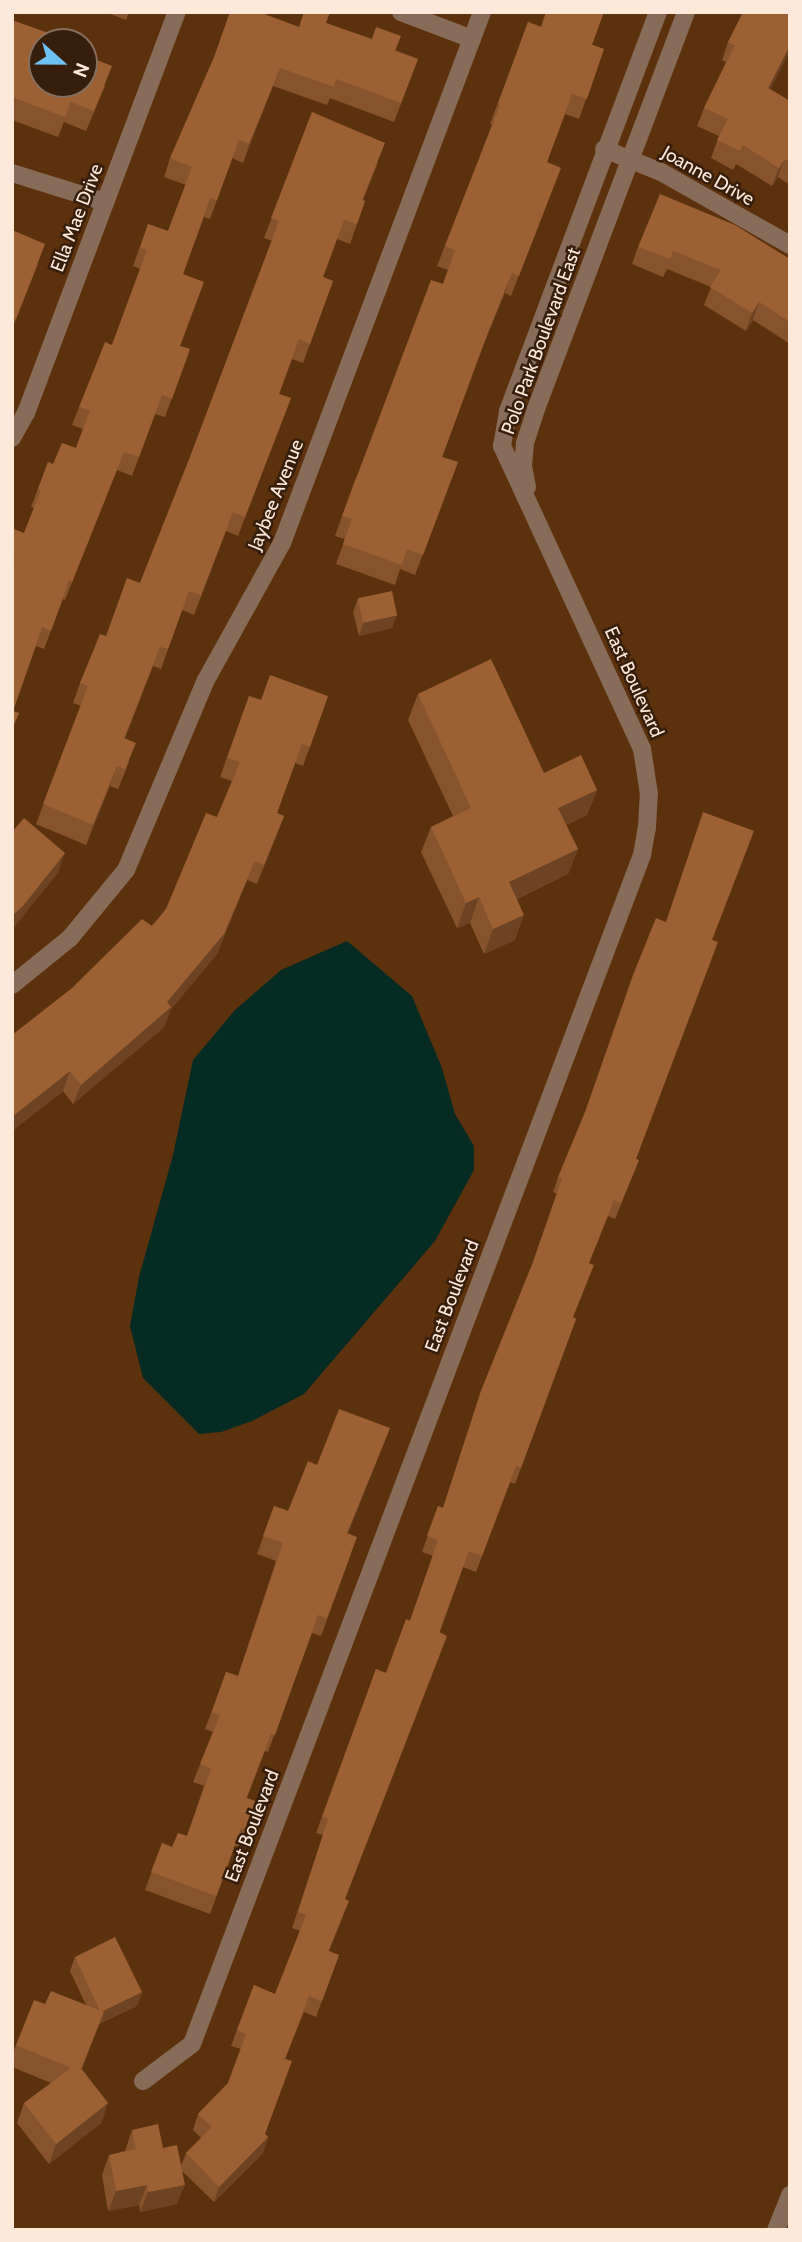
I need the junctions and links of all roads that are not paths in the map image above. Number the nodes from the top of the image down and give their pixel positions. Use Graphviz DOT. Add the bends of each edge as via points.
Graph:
graph roads {
  1 [pos="177,12"];
  2 [pos="401,12"];
  3 [pos="482,12"];
  4 [pos="658,12"];
  5 [pos="686,12"];
  6 [pos="472,39"];
  7 [pos="604,149"];
  8 [pos="630,159"];
  9 [pos="12,173"];
  10 [pos="105,202"];
  11 [pos="790,245"];
  12 [pos="12,438"];
  13 [pos="530,507"];
  14 [pos="12,985"];
  15 [pos="143,2081"];
  16 [pos="790,2195"];
  17 [pos="776,2230"];
  1 -- 10 [label="street, Ella Mae Drive"];
  2 -- 6 [label="street"];
  3 -- 6 [label="street, Jaybee Avenue"];
  4 -- 7 [label="street, Polo Park Boulevard East"];
  5 -- 8 [label="street, Polo Park Boulevard East"];
  6 -- 14 [label="street, Jaybee Avenue" via="282,543 206,680 126,870 70,938"];
  7 -- 8 [label="street, Joanne Drive"];
  7 -- 13 [label="street, Polo Park Boulevard East" via="508,411 502,446"];
  8 -- 11 [label="street, Joanne Drive"];
  8 -- 13 [label="street, Polo Park Boulevard East" via="525,443 523,466"];
  9 -- 10 [label="street"];
  10 -- 12 [label="street, Ella Mae Drive" via="26,413"];
  13 -- 15 [label="street, East Boulevard" via="642,749 649,794 642,855 192,2044"];
  16 -- 17 [label="street"];
}
